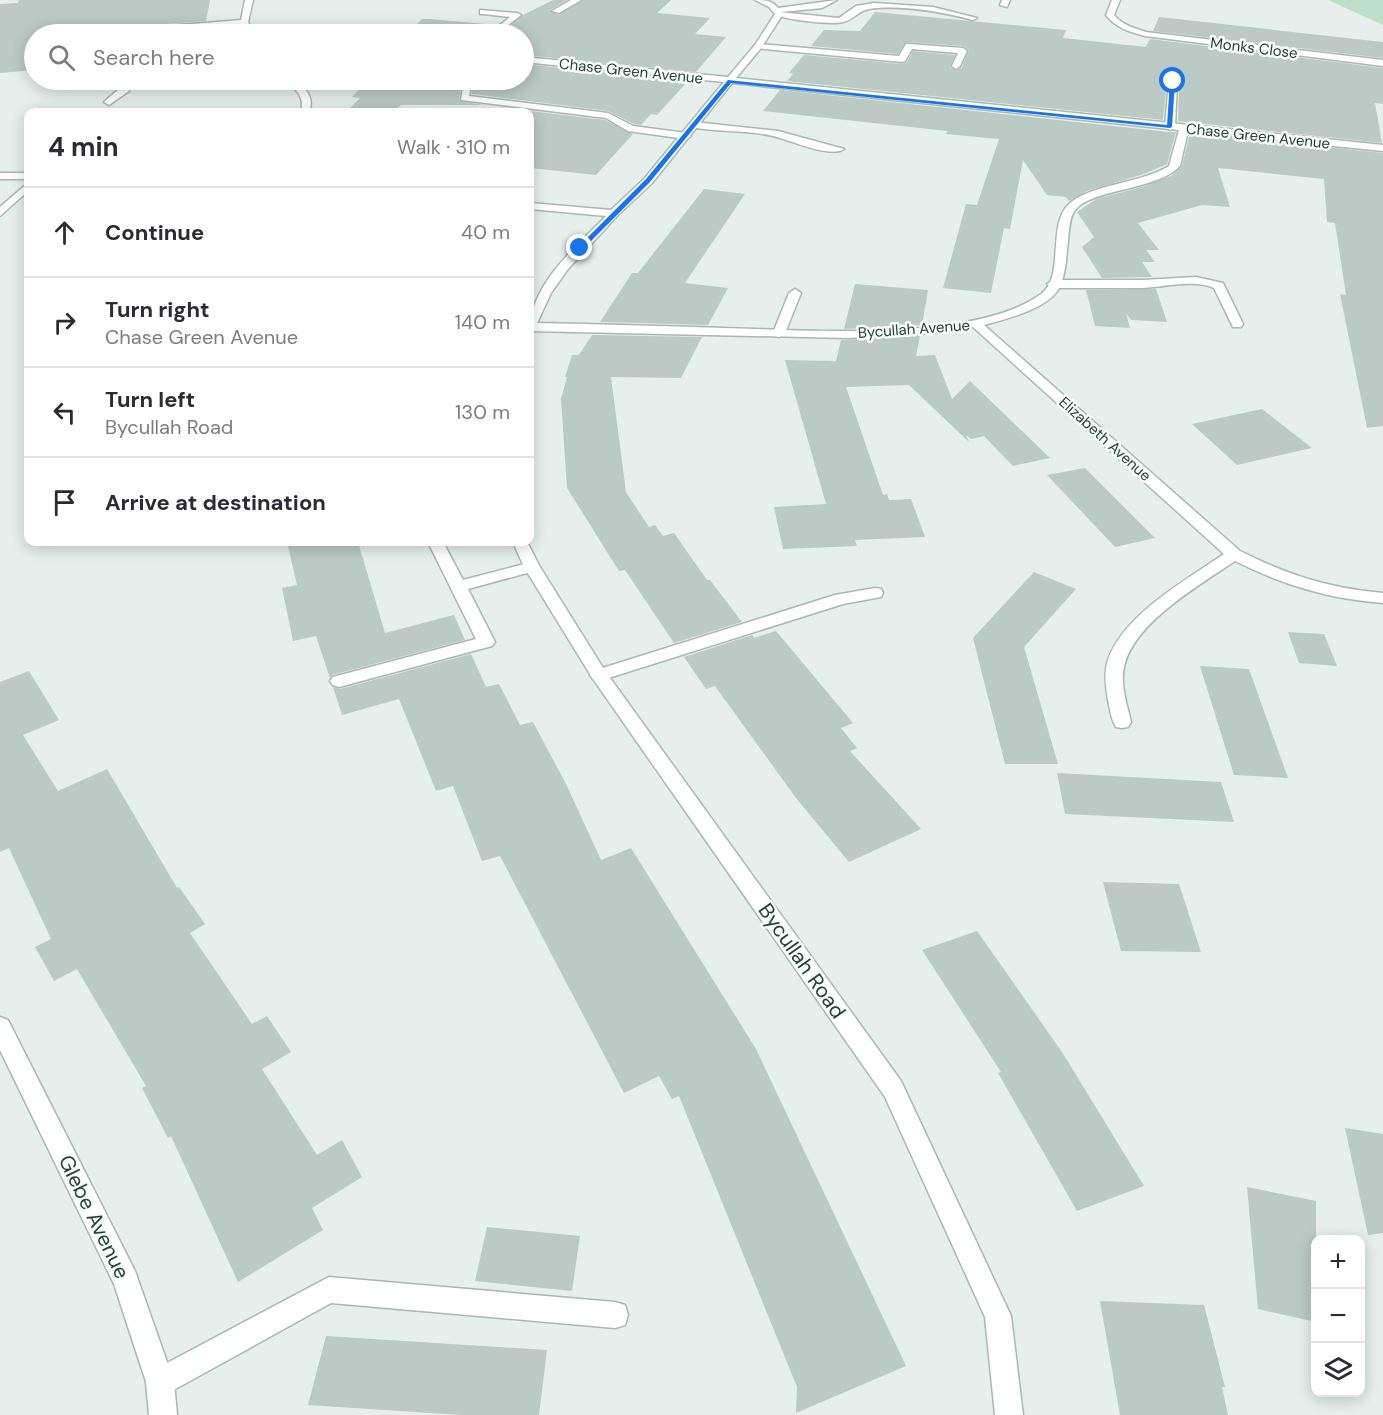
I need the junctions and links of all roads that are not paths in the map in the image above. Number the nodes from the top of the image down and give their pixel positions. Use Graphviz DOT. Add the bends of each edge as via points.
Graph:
graph roads {
  1 [pos="249,0"];
  2 [pos="577,0"];
  3 [pos="759,0"];
  4 [pos="833,0"];
  5 [pos="1116,0"];
  6 [pos="556,11"];
  7 [pos="483,12"];
  8 [pos="778,12"];
  9 [pos="973,18"];
  10 [pos="244,22"];
  11 [pos="212,24"];
  12 [pos="506,24"];
  13 [pos="758,46"];
  14 [pos="534,60"];
  15 [pos="1383,63"];
  16 [pos="956,66"];
  17 [pos="730,81"];
  18 [pos="1173,81"];
  19 [pos="125,90"];
  20 [pos="302,90"];
  21 [pos="466,90"];
  22 [pos="109,102"];
  23 [pos="306,108"];
  24 [pos="694,125"];
  25 [pos="1170,127"];
  26 [pos="1184,128"];
  27 [pos="686,136"];
  28 [pos="1383,148"];
  29 [pos="839,149"];
  30 [pos="0,176"];
  31 [pos="24,176"];
  32 [pos="24,190"];
  33 [pos="534,206"];
  34 [pos="0,213"];
  35 [pos="614,213"];
  36 [pos="1053,284"];
  37 [pos="795,293"];
  38 [pos="534,317"];
  39 [pos="1237,324"];
  40 [pos="977,325"];
  41 [pos="534,326"];
  42 [pos="779,333"];
  43 [pos="438,546"];
  44 [pos="522,546"];
  45 [pos="1234,554"];
  46 [pos="532,567"];
  47 [pos="458,587"];
  48 [pos="875,593"];
  49 [pos="1383,598"];
  50 [pos="599,675"];
  51 [pos="339,681"];
  52 [pos="1122,722"];
  53 [pos="0,1027"];
  54 [pos="615,1315"];
  55 [pos="160,1382"];
  56 [pos="164,1415"];
  57 [pos="1009,1415"];
  1 -- 10 [label="street"];
  2 -- 6 [label="street"];
  3 -- 8 [label="street"];
  4 -- 8 [label="street" via="822,6"];
  5 -- 15 [label="street, Monks Close" via="1110,15 1116,23 1162,37"];
  7 -- 12 [label="street" via="517,15"];
  8 -- 9 [label="street" via="838,20 857,8 872,5 945,11"];
  8 -- 13 [label="street"];
  10 -- 11 [label="street"];
  13 -- 16 [label="street" via="902,59 909,46 963,51"];
  13 -- 17 [label="street"];
  14 -- 17 [label="street, Chase Green Avenue"];
  17 -- 24 [label="street"];
  17 -- 25 [label="street, Chase Green Avenue"];
  18 -- 25 [label="street"];
  19 -- 22 [label="street"];
  20 -- 23 [label="street"];
  21 -- 27 [label="street" via="464,98 608,116 631,129"];
  24 -- 27 [label="street"];
  24 -- 29 [label="street" via="778,134"];
  25 -- 26 [label="street, Chase Green Avenue"];
  26 -- 28 [label="street, Chase Green Avenue"];
  26 -- 36 [label="street, Bycullah Avenue" via="1175,166 1154,178 1072,206 1065,217 1060,268"];
  27 -- 35 [label="street"];
  30 -- 31 [label="street"];
  32 -- 34 [label="street"];
  33 -- 35 [label="street"];
  35 -- 38 [label="street" via="564,267"];
  36 -- 39 [label="street" via="1212,283 1219,286"];
  36 -- 40 [label="street, Bycullah Avenue" via="1048,296 1022,310"];
  37 -- 42 [label="street"];
  40 -- 42 [label="street, Bycullah Avenue" via="917,331"];
  40 -- 45 [label="street, Elizabeth Avenue"];
  41 -- 42 [label="street, Bycullah Avenue"];
  43 -- 47 [label="street"];
  44 -- 46 [label="street, Bycullah Road"];
  45 -- 49 [label="street, Elizabeth Avenue" via="1277,577 1312,589"];
  45 -- 52 [label="street" via="1155,609 1121,650 1115,664 1115,688"];
  46 -- 47 [label="street"];
  46 -- 50 [label="street, Bycullah Road"];
  47 -- 51 [label="street" via="486,642"];
  48 -- 50 [label="street" via="841,599"];
  50 -- 57 [label="street, Bycullah Road" via="893,1089 998,1316"];
  53 -- 55 [label="street, Glebe Avenue" via="126,1280"];
  54 -- 55 [label="street" via="328,1290"];
  55 -- 56 [label="street, Glebe Avenue"];
}
